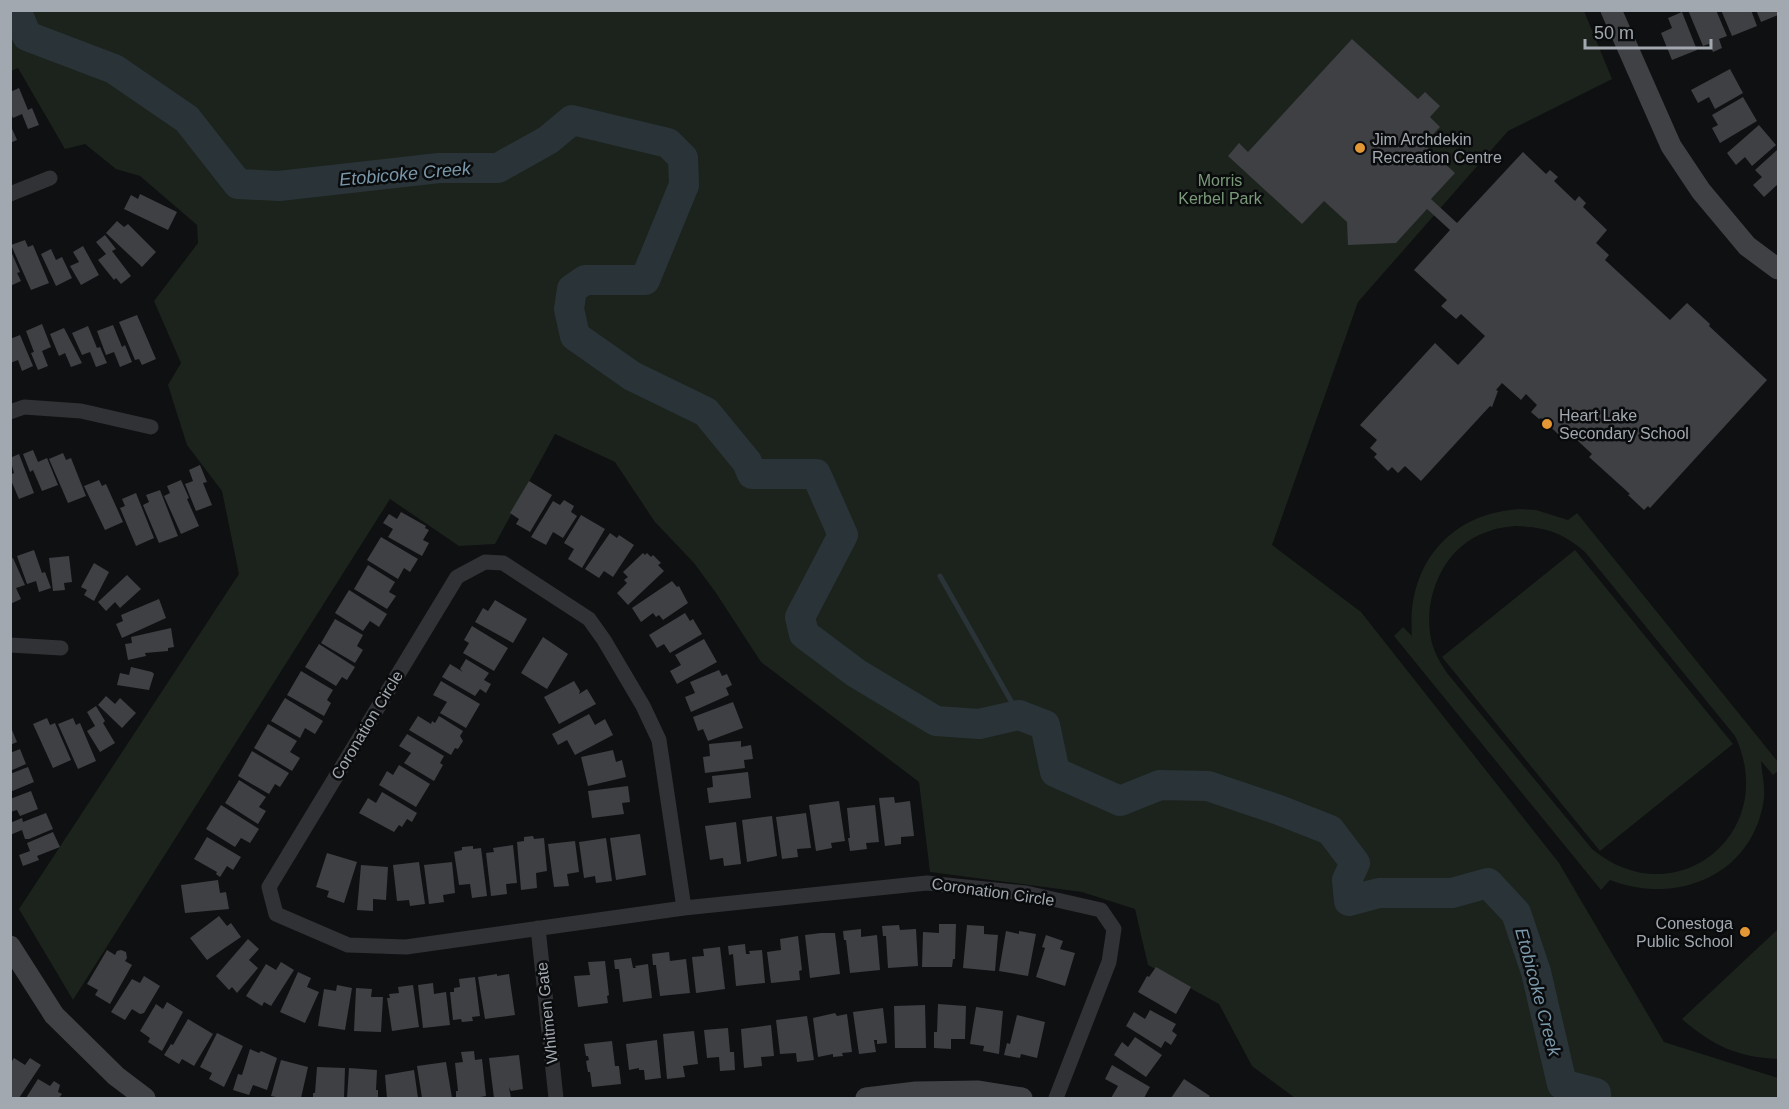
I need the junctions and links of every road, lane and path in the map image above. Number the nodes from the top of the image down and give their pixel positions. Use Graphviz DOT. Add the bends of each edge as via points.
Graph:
graph roads {
  1 [pos="1611,10"];
  2 [pos="50,178"];
  3 [pos="10,194"];
  4 [pos="1779,269"];
  5 [pos="10,412"];
  6 [pos="151,427"];
  7 [pos="10,645"];
  8 [pos="61,648"];
  9 [pos="684,908"];
  10 [pos="538,928"];
  11 [pos="10,946"];
  12 [pos="145,1098"];
  13 [pos="556,1098"];
  14 [pos="866,1098"];
  15 [pos="1022,1098"];
  16 [pos="1056,1098"];
  1 -- 4 [label="street" via="1671,146 1701,191 1747,246"];
  2 -- 3 [label="street"];
  5 -- 6 [label="street" via="24,407 81,411"];
  7 -- 8 [label="street"];
  9 -- 10 [label="street, Coronation Circle"];
  9 -- 10 [label="street, Coronation Circle" via="659,740 643,706 589,619 503,562 485,562 457,577 268,887 276,914 348,945 406,947"];
  9 -- 16 [label="street, Coronation Circle" via="927,883 1026,893 1101,910 1114,929 1109,962"];
  10 -- 13 [label="street, Whitmen Gate"];
  11 -- 12 [label="street" via="54,1015 116,1076"];
  14 -- 15 [label="street" via="977,1091"];
}
